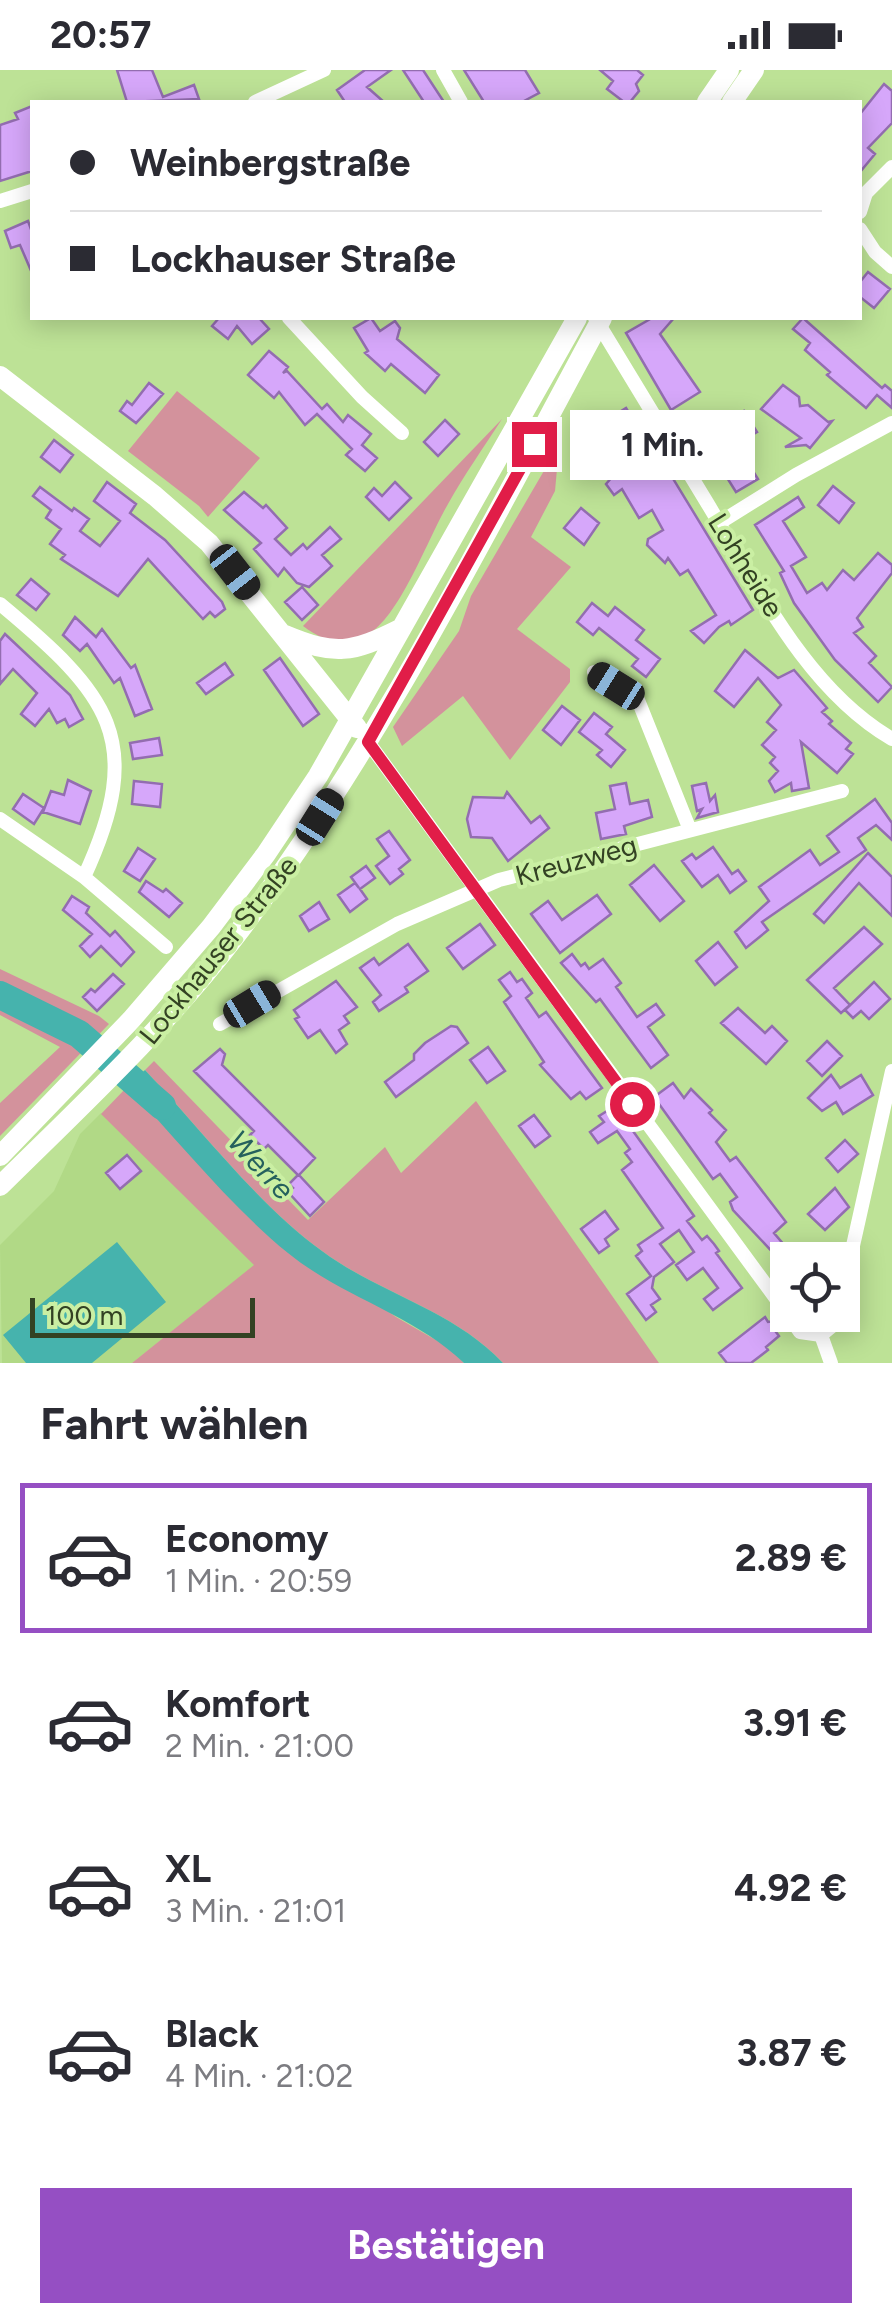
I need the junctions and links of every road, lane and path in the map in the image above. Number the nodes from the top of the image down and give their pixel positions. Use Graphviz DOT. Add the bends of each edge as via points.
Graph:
graph roads {
  1 [pos="324,70"];
  2 [pos="442,70"];
  3 [pos="729,70"];
  4 [pos="754,70"];
  5 [pos="259,100"];
  6 [pos="459,100"];
  7 [pos="708,100"];
  8 [pos="733,100"];
  9 [pos="892,167"];
  10 [pos="30,191"];
  11 [pos="0,201"];
  12 [pos="862,206"];
  13 [pos="862,232"];
  14 [pos="892,267"];
  15 [pos="291,320"];
  16 [pos="576,320"];
  17 [pos="597,320"];
  18 [pos="599,320"];
  19 [pos="0,376"];
  20 [pos="892,423"];
  21 [pos="402,433"];
  22 [pos="719,523"];
  23 [pos="0,604"];
  24 [pos="400,629"];
  25 [pos="284,634"];
  26 [pos="594,672"];
  27 [pos="350,720"];
  28 [pos="892,739"];
  29 [pos="368,742"];
  30 [pos="842,792"];
  31 [pos="0,819"];
  32 [pos="690,830"];
  33 [pos="84,878"];
  34 [pos="476,892"];
  35 [pos="166,947"];
  36 [pos="220,1024"];
  37 [pos="892,1071"];
  38 [pos="0,1156"];
  39 [pos="0,1186"];
  40 [pos="854,1242"];
  41 [pos="770,1291"];
  42 [pos="800,1332"];
  43 [pos="825,1332"];
  44 [pos="821,1335"];
  45 [pos="831,1363"];
  1 -- 5 [label="street"];
  2 -- 6 [label="street"];
  3 -- 7 [label="main road"];
  4 -- 8 [label="main road"];
  9 -- 12 [label="street"];
  10 -- 11 [label="street"];
  13 -- 14 [label="street"];
  15 -- 21 [label="street"];
  16 -- 24 [label="main road, Lockhauser Straße"];
  17 -- 29 [label="main road, Lockhauser Straße"];
  18 -- 22 [label="street, Lohheide"];
  19 -- 25 [label="main road" via="209,543"];
  20 -- 22 [label="street"];
  22 -- 28 [label="street, Lohheide" via="820,678"];
  23 -- 33 [label="street" via="83,680 105,716 115,751 114,795"];
  24 -- 25 [label="main road" via="328,652"];
  24 -- 27 [label="main road, Lockhauser Straße"];
  25 -- 27 [label="main road"];
  26 -- 32 [label="street" via="638,700"];
  27 -- 29 [label="main road"];
  27 -- 38 [label="main road, Lockhauser Straße" via="211,927"];
  29 -- 34 [label="street"];
  29 -- 39 [label="main road, Lockhauser Straße" via="232,941 151,1036"];
  30 -- 32 [label="street, Kreuzweg"];
  31 -- 33 [label="street"];
  32 -- 34 [label="street, Kreuzweg" via="498,880"];
  33 -- 35 [label="street"];
  34 -- 36 [label="street, Kreuzweg" via="397,924"];
  34 -- 41 [label="street"];
  37 -- 40 [label="street"];
  42 -- 44 [label="street"];
  43 -- 44 [label="street"];
  44 -- 45 [label="street"];
}
